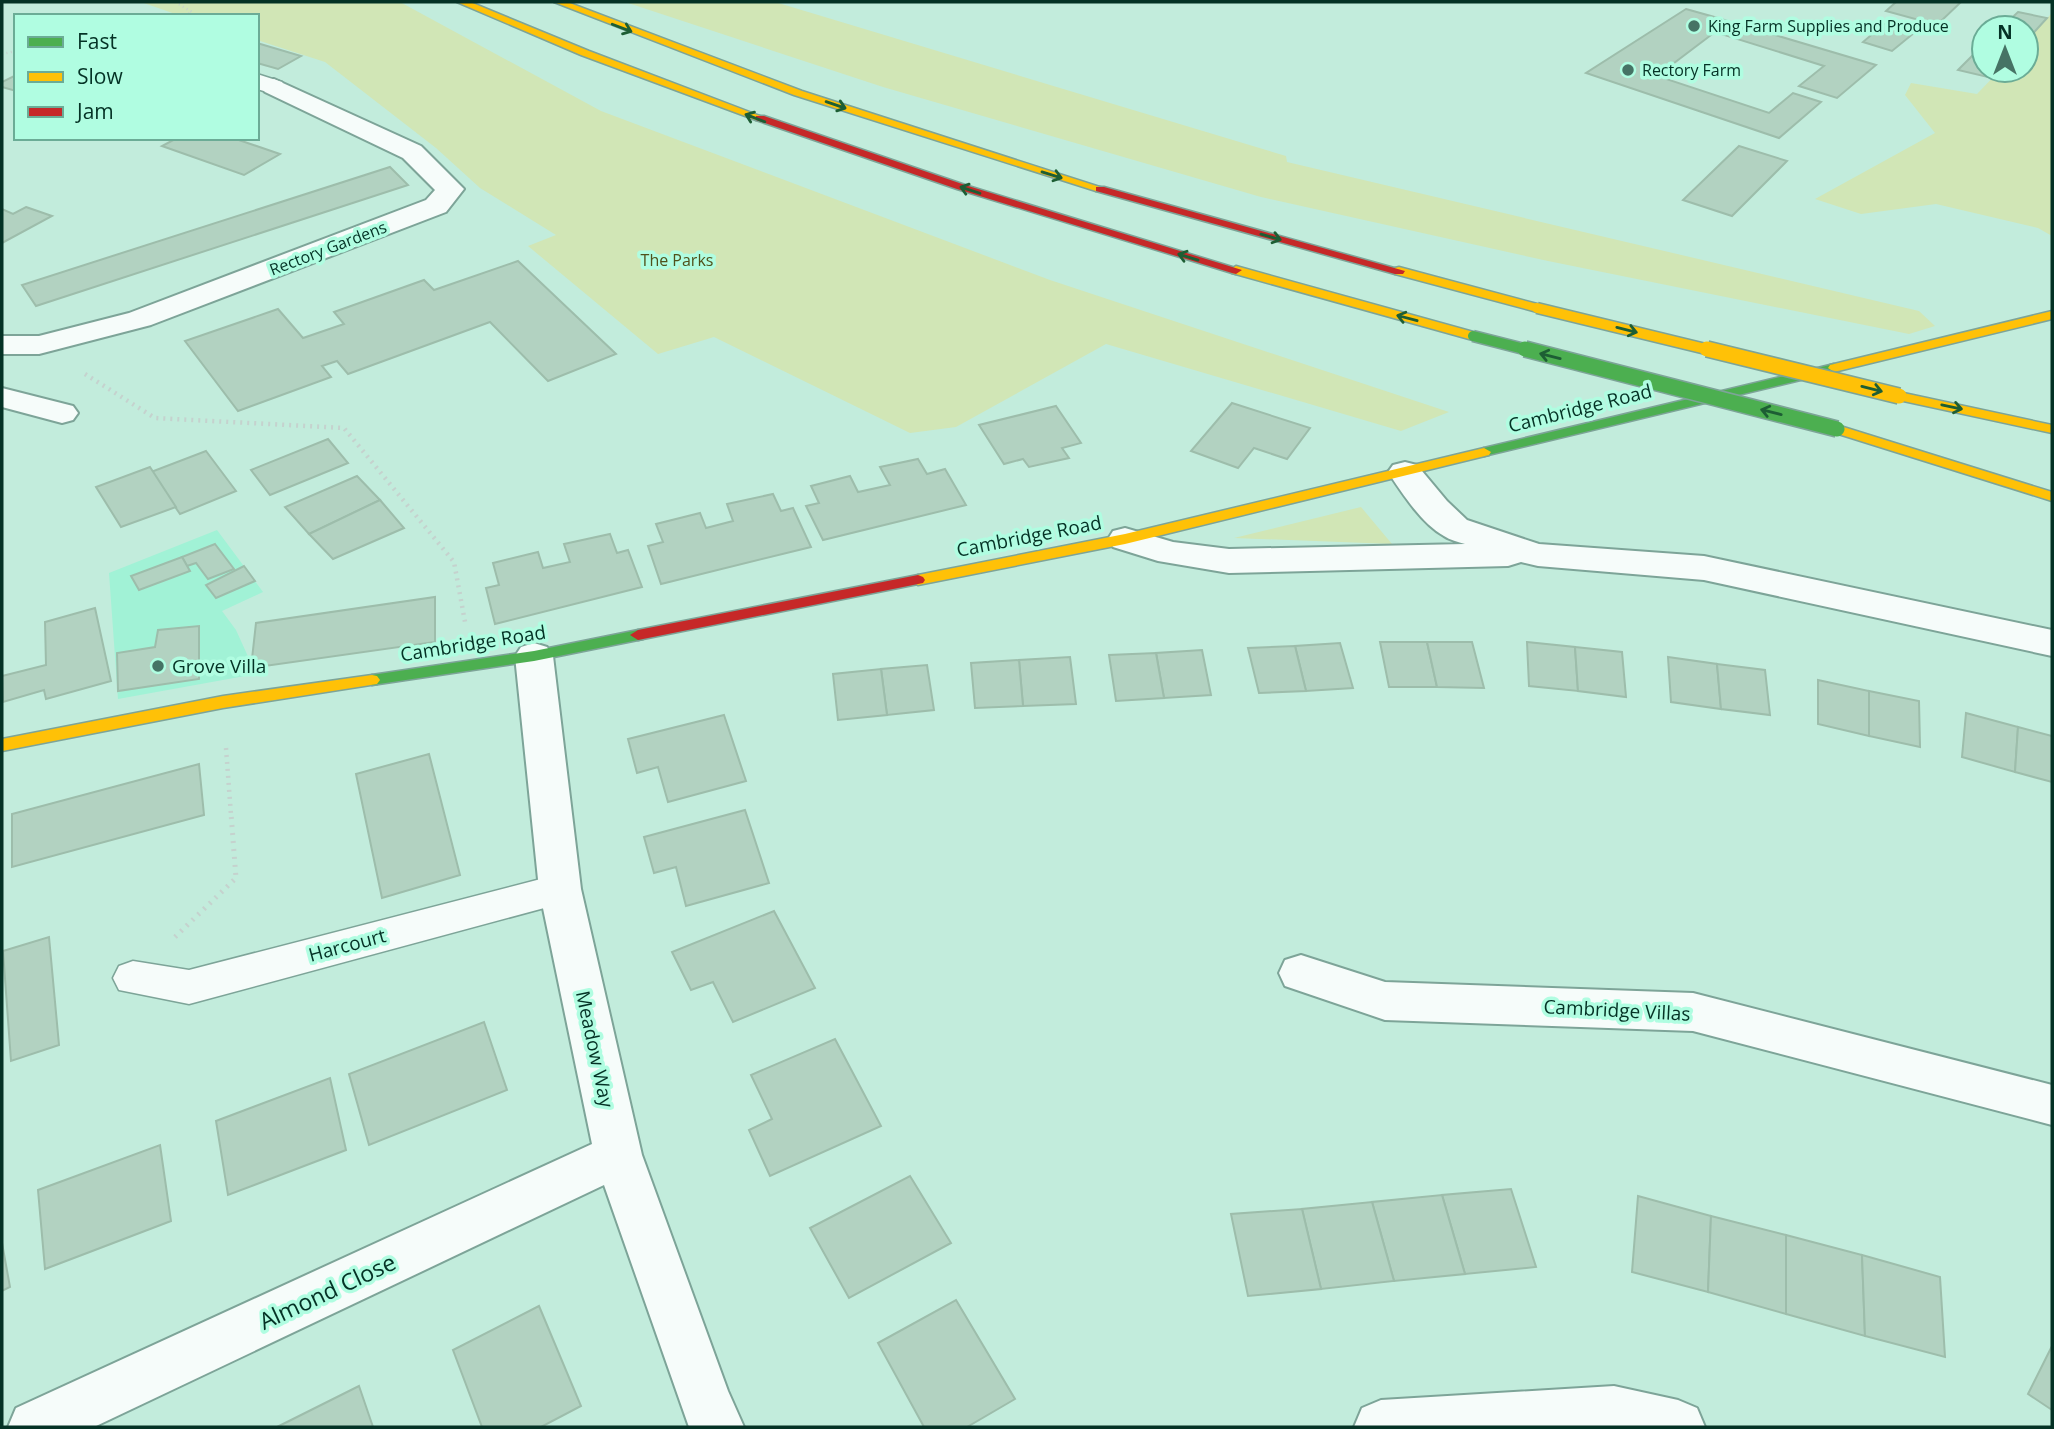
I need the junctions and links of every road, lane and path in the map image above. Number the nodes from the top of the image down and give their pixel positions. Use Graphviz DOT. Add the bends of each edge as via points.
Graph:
graph roads {
  1 [pos="175,2"];
  2 [pos="462,2"];
  3 [pos="559,2"];
  4 [pos="188,14"];
  5 [pos="266,84"];
  6 [pos="2052,315"];
  7 [pos="2,345"];
  8 [pos="39,345"];
  9 [pos="2,398"];
  10 [pos="62,413"];
  11 [pos="2052,426"];
  12 [pos="1837,429"];
  13 [pos="2012,468"];
  14 [pos="1405,472"];
  15 [pos="2052,497"];
  16 [pos="1125,539"];
  17 [pos="1538,555"];
  18 [pos="2052,643"];
  19 [pos="534,656"];
  20 [pos="473,664"];
  21 [pos="223,702"];
  22 [pos="2,745"];
  23 [pos="560,889"];
  24 [pos="1301,973"];
  25 [pos="133,978"];
  26 [pos="2052,1105"];
  27 [pos="618,1154"];
  28 [pos="35,1427"];
  29 [pos="717,1427"];
  30 [pos="1381,1427"];
  31 [pos="1678,1427"];
  1 -- 4 [label="path" via="192,12"];
  12 -- 2 [label="main road, one-way, bridge" via="1473,336 1017,206 812,138 576,51"];
  3 -- 11 [label="main road, one-way, bridge" via="831,103 1053,176 1537,308 1899,396"];
  5 -- 8 [label="street, Rectory Gardens" via="412,152 450,189 436,206 140,319"];
  6 -- 14 [label="main road, Cambridge Road"];
  7 -- 8 [label="street, Rectory Gardens"];
  8 -- 20 [label="path" via="155,418 344,428 454,562"];
  9 -- 10 [label="street"];
  12 -- 13 [label="main road"];
  12 -- 15 [label="main road"];
  14 -- 16 [label="main road, Cambridge Road"];
  14 -- 17 [label="street" via="1455,527"];
  16 -- 17 [label="street" via="1170,553 1229,561"];
  16 -- 19 [label="main road, Cambridge Road"];
  17 -- 18 [label="street" via="1704,568"];
  19 -- 20 [label="main road, Cambridge Road"];
  19 -- 23 [label="street, Meadow Way"];
  20 -- 21 [label="main road, Cambridge Road"];
  21 -- 22 [label="main road, Cambridge Road"];
  21 -- 25 [label="path" via="236,878"];
  23 -- 25 [label="lane, Harcourt" via="189,987"];
  23 -- 27 [label="street, Meadow Way"];
  24 -- 26 [label="street, Cambridge Villas" via="1385,1001 1693,1012"];
  27 -- 28 [label="street, Almond Close"];
  27 -- 29 [label="street, Meadow Way"];
  30 -- 31 [label="street" via="1614,1413"];
}
